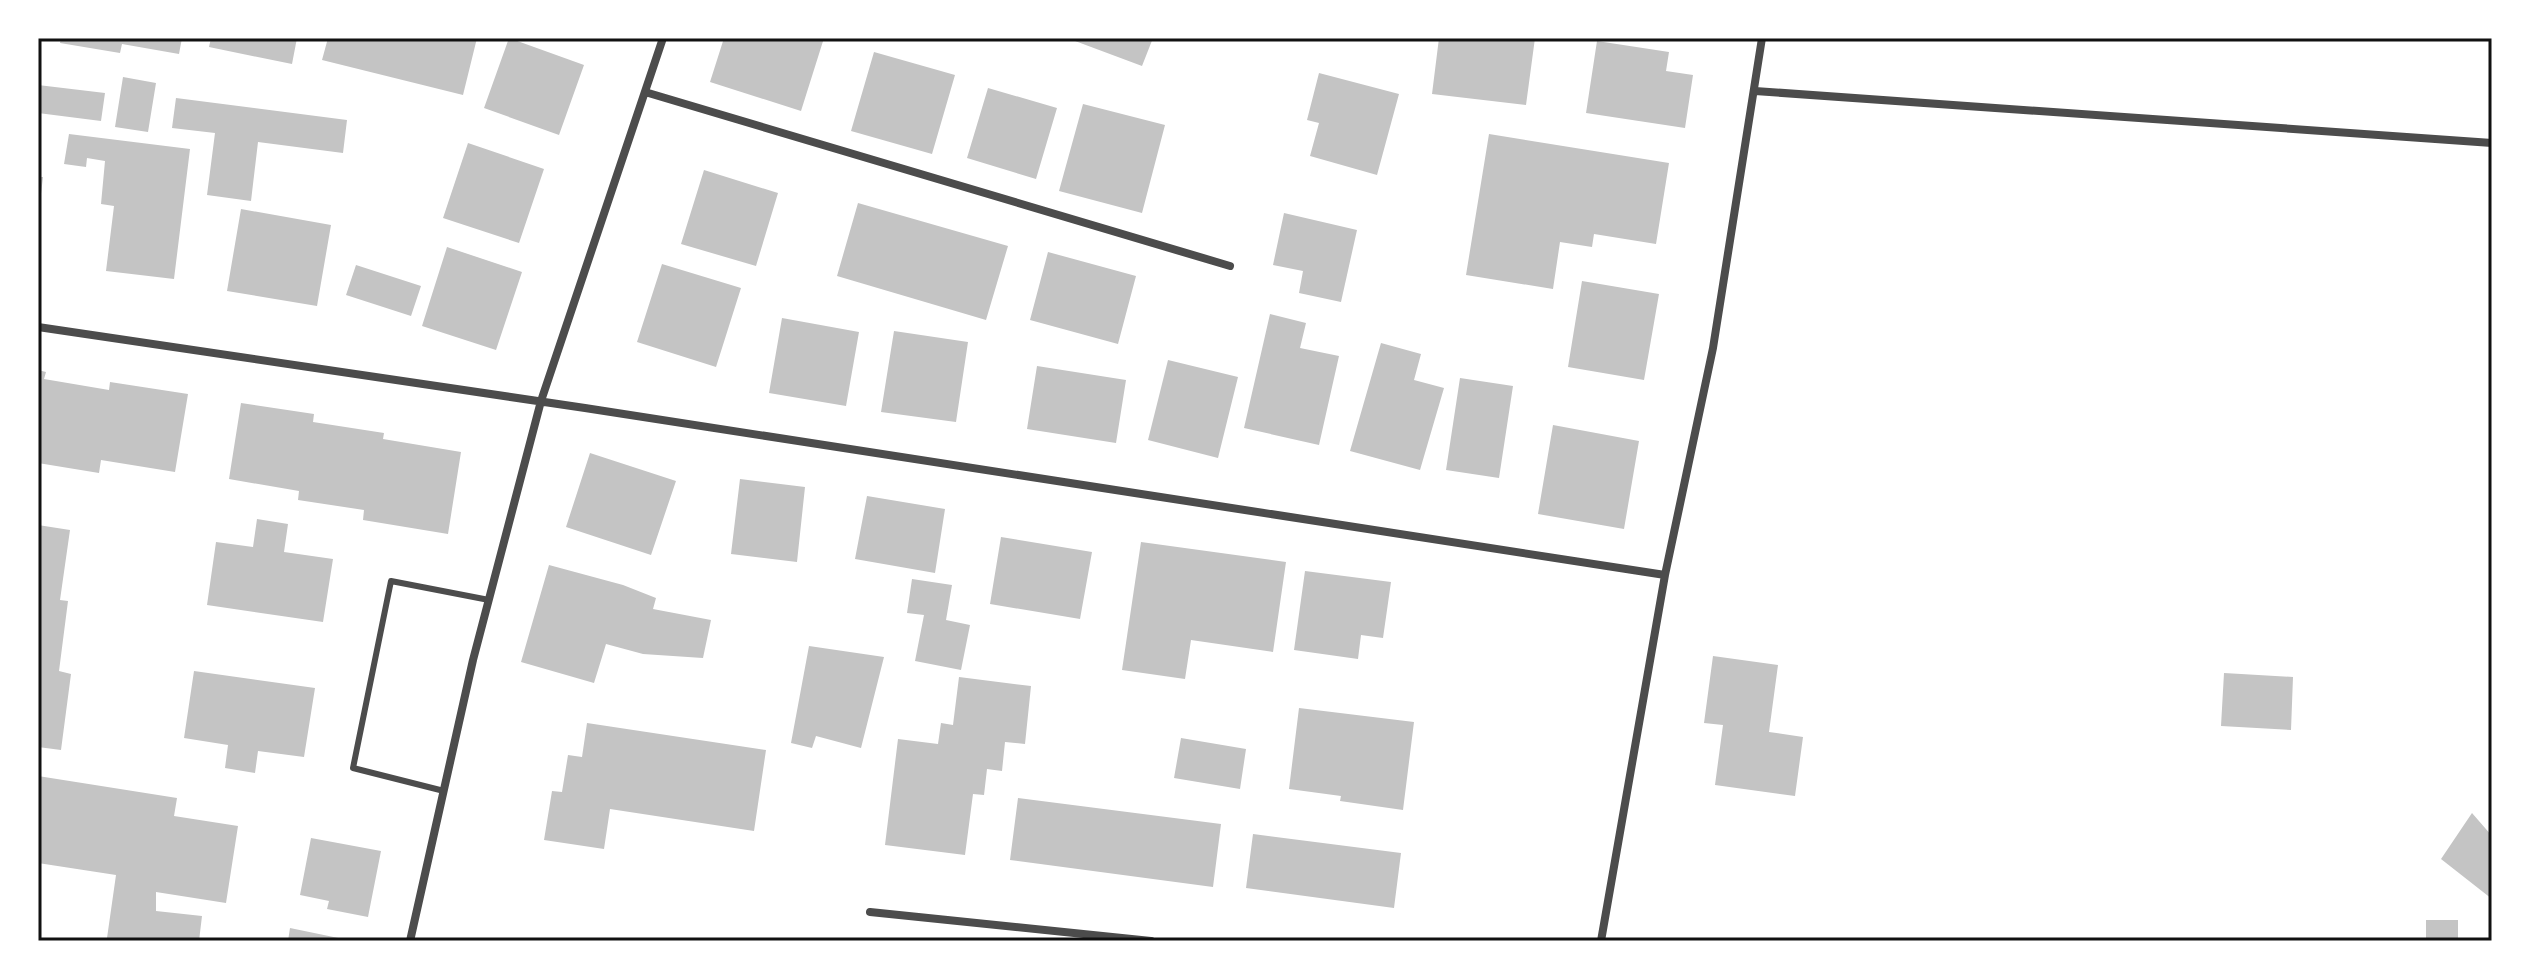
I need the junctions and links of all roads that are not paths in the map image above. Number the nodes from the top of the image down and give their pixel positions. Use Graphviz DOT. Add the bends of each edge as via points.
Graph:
graph roads {
  1 [pos="663,38"];
  2 [pos="1762,38"];
  3 [pos="1755,91"];
  4 [pos="645,92"];
  5 [pos="2492,143"];
  6 [pos="1230,266"];
  7 [pos="38,327"];
  8 [pos="541,401"];
  9 [pos="1665,575"];
  10 [pos="489,600"];
  11 [pos="444,791"];
  12 [pos="870,912"];
  13 [pos="410,941"];
  14 [pos="1151,941"];
  15 [pos="1601,941"];
  1 -- 4 [label="street"];
  2 -- 3 [label="street"];
  3 -- 5 [label="street"];
  3 -- 9 [label="street" via="1713,348"];
  4 -- 6 [label="street"];
  4 -- 8 [label="street"];
  7 -- 8 [label="street"];
  8 -- 9 [label="street"];
  8 -- 10 [label="street"];
  9 -- 15 [label="street"];
  10 -- 11 [label="street"];
  10 -- 11 [label="lane" via="391,581 353,768"];
  11 -- 13 [label="street"];
  12 -- 14 [label="street"];
}
